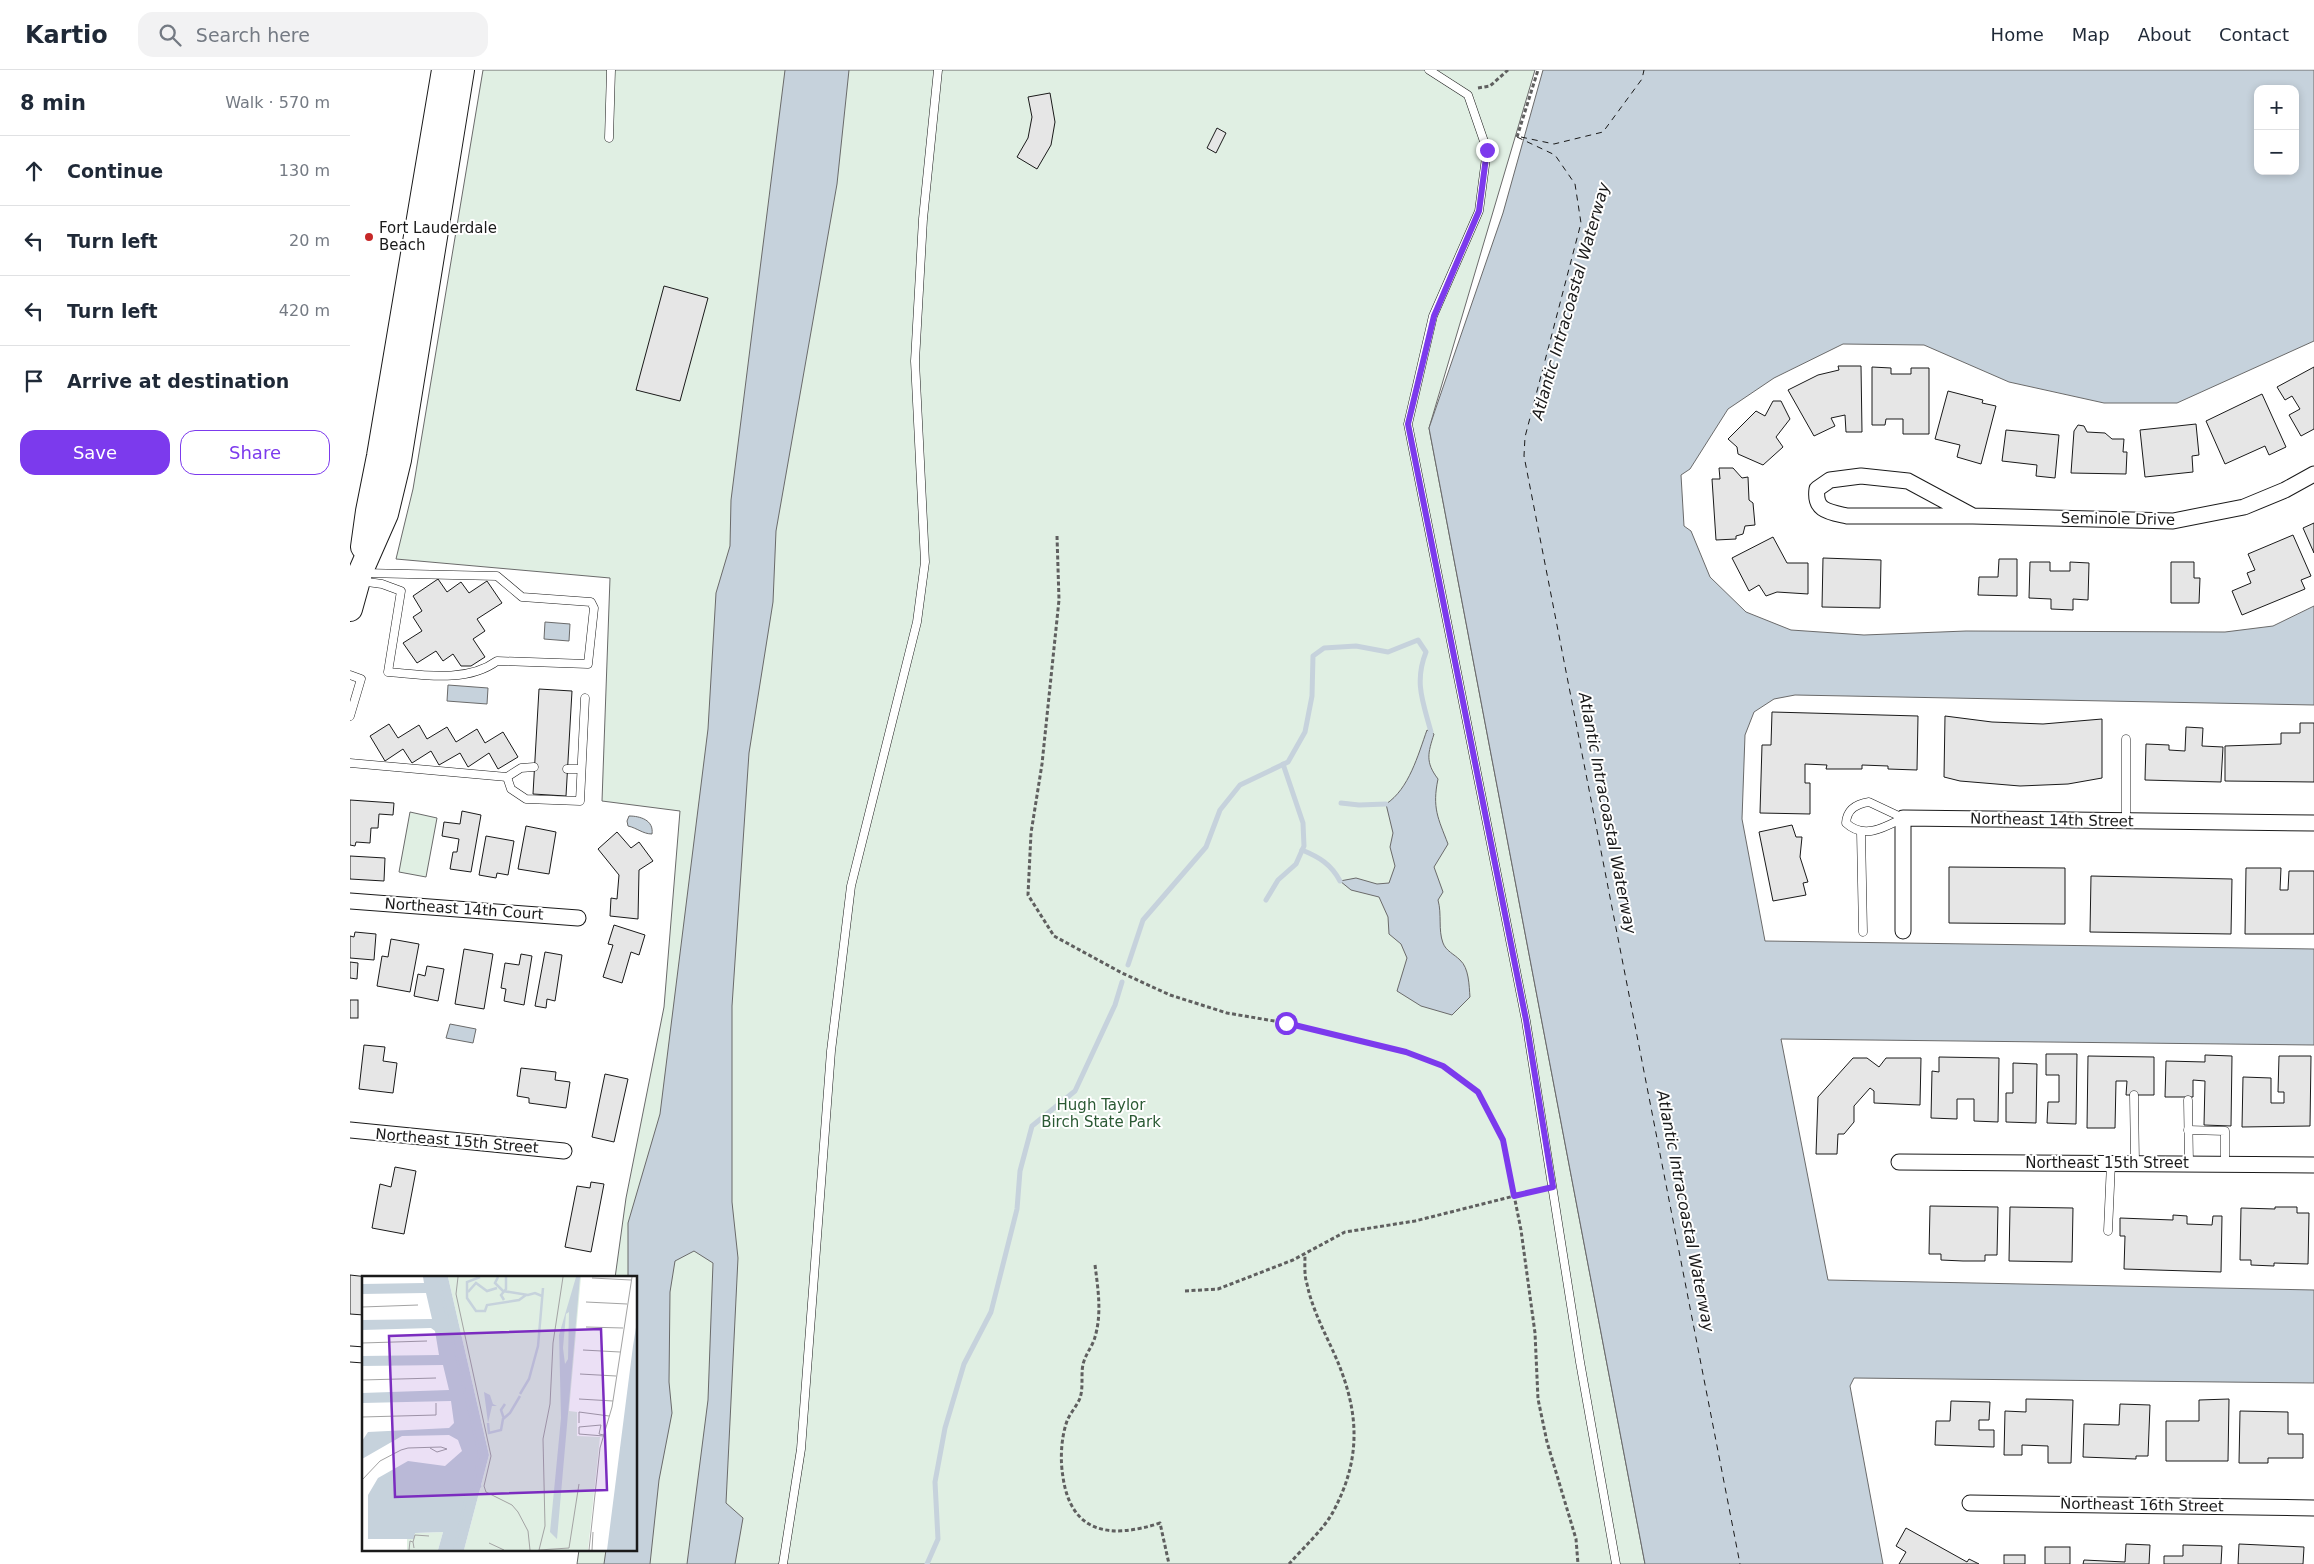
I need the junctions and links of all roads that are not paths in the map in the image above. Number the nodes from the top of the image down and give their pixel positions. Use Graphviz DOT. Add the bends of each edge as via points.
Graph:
graph roads {
  1 [pos="444,70"];
  2 [pos="462,70"];
  3 [pos="612,70"];
  4 [pos="938,70"];
  5 [pos="1429,70"];
  6 [pos="609,138"];
  7 [pos="2314,474"];
  8 [pos="1973,516"];
  9 [pos="359,577"];
  10 [pos="350,609"];
  11 [pos="350,675"];
  12 [pos="585,698"];
  13 [pos="350,716"];
  14 [pos="2126,740"];
  15 [pos="350,763"];
  16 [pos="534,767"];
  17 [pos="567,769"];
  18 [pos="582,769"];
  19 [pos="506,777"];
  20 [pos="1904,818"];
  21 [pos="2126,820"];
  22 [pos="2314,823"];
  23 [pos="1862,832"];
  24 [pos="350,901"];
  25 [pos="578,918"];
  26 [pos="1902,931"];
  27 [pos="1862,932"];
  28 [pos="2134,1095"];
  29 [pos="2188,1100"];
  30 [pos="350,1130"];
  31 [pos="2188,1130"];
  32 [pos="564,1151"];
  33 [pos="1899,1162"];
  34 [pos="2111,1163"];
  35 [pos="2135,1163"];
  36 [pos="2189,1164"];
  37 [pos="2225,1164"];
  38 [pos="2314,1165"];
  39 [pos="2108,1231"];
  40 [pos="1970,1503"];
  41 [pos="2314,1508"];
  42 [pos="783,1564"];
  43 [pos="1616,1564"];
  1 -- 9 [label="main road"];
  2 -- 9 [label="main road" via="399,460 386,514"];
  3 -- 6 [label="lane"];
  4 -- 42 [label="lane" via="923,219 915,361 925,562 917,622 851,886 831,1051 801,1449"];
  5 -- 43 [label="lane" via="1468,94 1487,150 1479,211 1434,316 1408,424 1526,1020 1580,1362"];
  7 -- 8 [label="street, Seminole Drive" via="2244,507 2173,521"];
  8 -- 8 [label="street, Seminole Drive" via="1908,481 1861,476 1830,480 1817,488 1819,505 1828,512 1847,516"];
  9 -- 9 [label="lane" via="401,592 388,672 443,676 485,669 497,661 588,664 594,608 591,602 522,596 497,576"];
  9 -- 10 [label="main road"];
  11 -- 13 [label="lane" via="361,679"];
  12 -- 18 [label="lane"];
  14 -- 21 [label="lane"];
  15 -- 19 [label="lane"];
  16 -- 19 [label="lane" via="521,768"];
  17 -- 18 [label="lane"];
  18 -- 19 [label="lane" via="580,802 526,799 511,789"];
  20 -- 21 [label="street, Northeast 14th Street"];
  20 -- 23 [label="lane" via="1882,828"];
  20 -- 23 [label="lane" via="1869,802 1861,804 1846,814 1846,823"];
  20 -- 26 [label="street"];
  21 -- 22 [label="street, Northeast 14th Street"];
  23 -- 27 [label="lane"];
  24 -- 25 [label="street, Northeast 14th Court"];
  28 -- 35 [label="lane"];
  29 -- 31 [label="lane"];
  30 -- 32 [label="street, Northeast 15th Street"];
  31 -- 36 [label="lane"];
  31 -- 37 [label="lane" via="2226,1131"];
  33 -- 34 [label="street, Northeast 15th Street"];
  34 -- 35 [label="street, Northeast 15th Street"];
  34 -- 39 [label="lane"];
  35 -- 36 [label="street, Northeast 15th Street"];
  36 -- 37 [label="street, Northeast 15th Street"];
  37 -- 38 [label="street, Northeast 15th Street"];
  40 -- 41 [label="street, Northeast 16th Street"];
}
